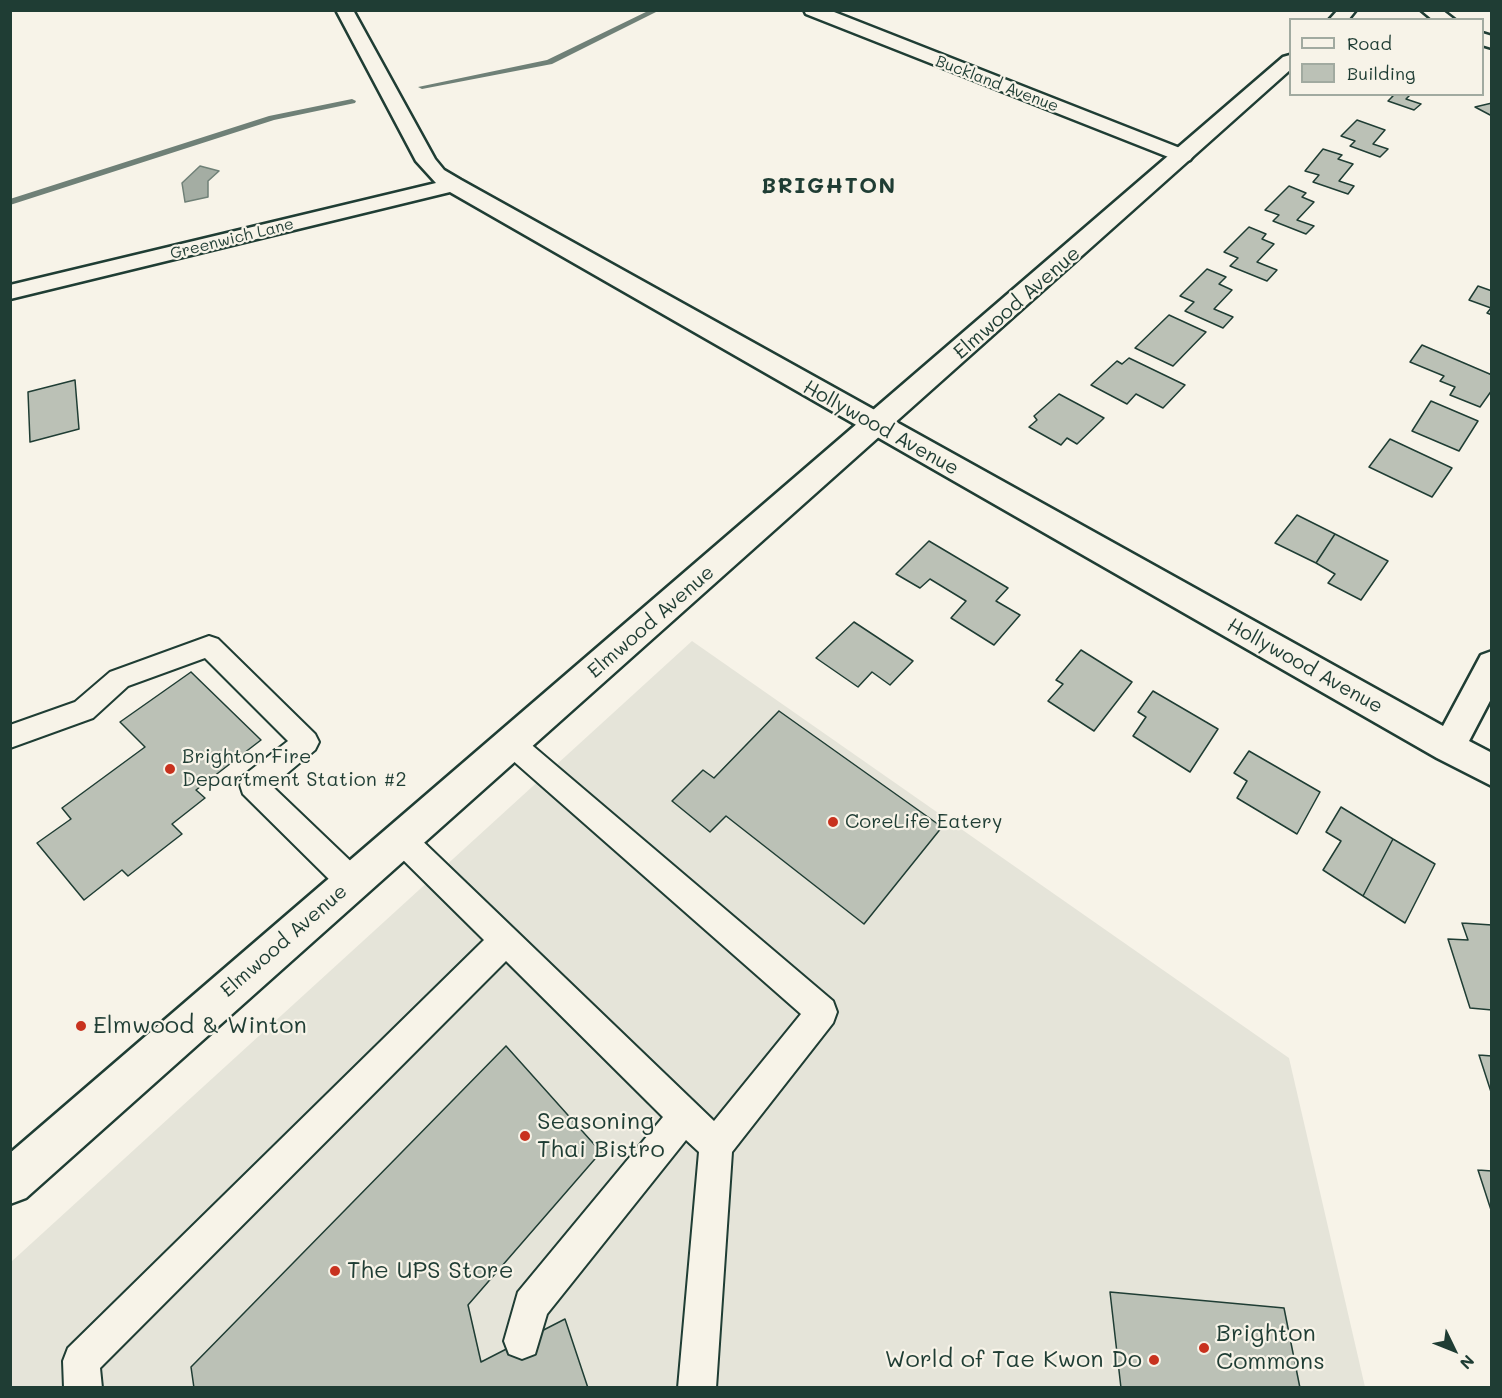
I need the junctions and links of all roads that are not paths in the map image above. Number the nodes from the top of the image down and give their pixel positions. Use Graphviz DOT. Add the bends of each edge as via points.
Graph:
graph roads {
  1 [pos="344,10"];
  2 [pos="812,10"];
  3 [pos="1429,10"];
  4 [pos="1443,18"];
  5 [pos="1289,63"];
  6 [pos="1183,156"];
  7 [pos="453,185"];
  8 [pos="10,292"];
  9 [pos="877,426"];
  10 [pos="1491,664"];
  11 [pos="10,737"];
  12 [pos="511,742"];
  13 [pos="1449,747"];
  14 [pos="1491,771"];
  15 [pos="401,839"];
  16 [pos="352,882"];
  17 [pos="513,947"];
  18 [pos="685,1115"];
  19 [pos="716,1146"];
  20 [pos="10,1182"];
  21 [pos="522,1341"];
  22 [pos="83,1388"];
  23 [pos="697,1388"];
  1 -- 7 [label="street, Hollywood Avenue" via="426,161 436,174"];
  2 -- 6 [label="street, Buckland Avenue"];
  3 -- 4 [label="street"];
  5 -- 6 [label="street, Elmwood Avenue"];
  6 -- 9 [label="street, Elmwood Avenue"];
  7 -- 8 [label="street, Greenwich Lane"];
  7 -- 9 [label="street, Hollywood Avenue"];
  9 -- 12 [label="street, Elmwood Avenue"];
  9 -- 13 [label="street, Hollywood Avenue"];
  10 -- 13 [label="street"];
  11 -- 16 [label="lane" via="84,710 119,679 209,646 306,742 253,785"];
  12 -- 15 [label="street, Elmwood Avenue"];
  12 -- 19 [label="lane" via="822,1012"];
  13 -- 14 [label="street, Hollywood Avenue"];
  15 -- 16 [label="street, Elmwood Avenue"];
  15 -- 17 [label="lane"];
  16 -- 20 [label="street, Elmwood Avenue"];
  17 -- 18 [label="lane"];
  17 -- 22 [label="lane" via="81,1361"];
  18 -- 19 [label="lane"];
  18 -- 21 [label="lane" via="531,1305"];
  19 -- 23 [label="lane"];
}
